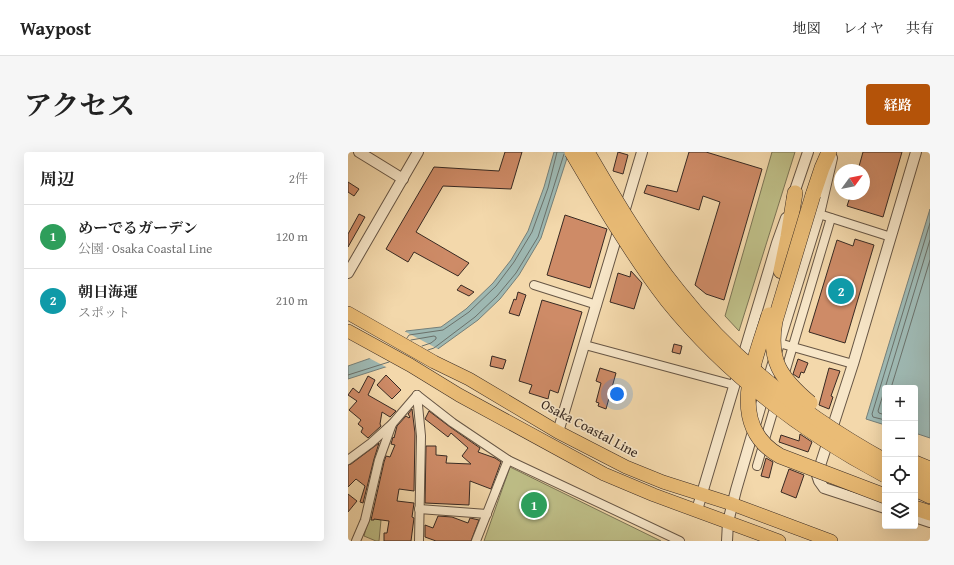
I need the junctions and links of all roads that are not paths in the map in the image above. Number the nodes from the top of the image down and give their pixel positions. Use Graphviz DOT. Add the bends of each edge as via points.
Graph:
graph roads {
  1 [pos="359,152"];
  2 [pos="418,152"];
  3 [pos="572,152"];
  4 [pos="587,152"];
  5 [pos="642,152"];
  6 [pos="808,152"];
  7 [pos="829,152"];
  8 [pos="834,152"];
  9 [pos="916,152"];
  10 [pos="403,179"];
  11 [pos="795,192"];
  12 [pos="819,214"];
  13 [pos="831,218"];
  14 [pos="890,237"];
  15 [pos="348,273"];
  16 [pos="534,285"];
  17 [pos="597,305"];
  18 [pos="348,313"];
  19 [pos="348,331"];
  20 [pos="779,343"];
  21 [pos="585,345"];
  22 [pos="793,347"];
  23 [pos="853,364"];
  24 [pos="734,385"];
  25 [pos="417,395"];
  26 [pos="392,424"];
  27 [pos="558,432"];
  28 [pos="882,448"];
  29 [pos="882,459"];
  30 [pos="348,460"];
  31 [pos="508,460"];
  32 [pos="918,464"];
  33 [pos="757,466"];
  34 [pos="930,469"];
  35 [pos="882,473"];
  36 [pos="918,476"];
  37 [pos="930,482"];
  38 [pos="918,490"];
  39 [pos="701,495"];
  40 [pos="882,495"];
  41 [pos="930,496"];
  42 [pos="732,504"];
  43 [pos="882,507"];
  44 [pos="419,509"];
  45 [pos="918,509"];
  46 [pos="697,510"];
  47 [pos="930,513"];
  48 [pos="487,514"];
  49 [pos="918,518"];
  50 [pos="728,522"];
  51 [pos="930,522"];
  52 [pos="356,541"];
  53 [pos="418,541"];
  54 [pos="476,541"];
  55 [pos="680,541"];
  56 [pos="727,541"];
  57 [pos="780,541"];
  58 [pos="831,541"];
  1 -- 10 [label="street"];
  2 -- 10 [label="street"];
  3 -- 35 [label="highway, bridge" via="622,237 668,300 696,332 724,361 783,411 830,443"];
  4 -- 29 [label="highway, bridge" via="654,260 705,323 758,374 788,398"];
  5 -- 17 [label="street"];
  6 -- 11 [label="street"];
  7 -- 28 [label="highway, bridge" via="813,195 775,321 775,361 788,383 810,403"];
  8 -- 12 [label="street"];
  9 -- 14 [label="street"];
  10 -- 15 [label="street"];
  11 -- 24 [label="street"];
  11 -- 40 [label="highway, bridge" via="781,271 748,393 748,411 753,427 767,448 780,456"];
  12 -- 13 [label="street"];
  12 -- 20 [label="street"];
  13 -- 14 [label="street"];
  13 -- 22 [label="street"];
  14 -- 23 [label="street"];
  16 -- 17 [label="street"];
  17 -- 21 [label="street"];
  18 -- 27 [label="main road, Osaka Coastal Line" via="469,379"];
  19 -- 46 [label="main road" via="604,474"];
  20 -- 22 [label="street"];
  20 -- 42 [label="street"];
  21 -- 24 [label="street"];
  21 -- 27 [label="street"];
  22 -- 23 [label="street"];
  22 -- 33 [label="street"];
  23 -- 43 [label="street" via="817,475 824,488"];
  24 -- 39 [label="street"];
  25 -- 26 [label="street"];
  25 -- 31 [label="street"];
  25 -- 44 [label="street" via="421,436"];
  26 -- 30 [label="street"];
  26 -- 52 [label="street" via="379,460 365,520"];
  27 -- 39 [label="main road, Osaka Coastal Line" via="626,467"];
  31 -- 48 [label="street"];
  31 -- 55 [label="street"];
  32 -- 34 [label="highway"];
  36 -- 37 [label="highway"];
  38 -- 41 [label="highway"];
  39 -- 42 [label="main road, Osaka Coastal Line"];
  39 -- 46 [label="street"];
  42 -- 50 [label="street"];
  42 -- 58 [label="main road, Osaka Coastal Line"];
  44 -- 48 [label="street"];
  44 -- 53 [label="street"];
  45 -- 47 [label="highway"];
  46 -- 50 [label="main road"];
  48 -- 54 [label="street"];
  49 -- 51 [label="street"];
  50 -- 56 [label="street"];
  50 -- 57 [label="main road"];
}
